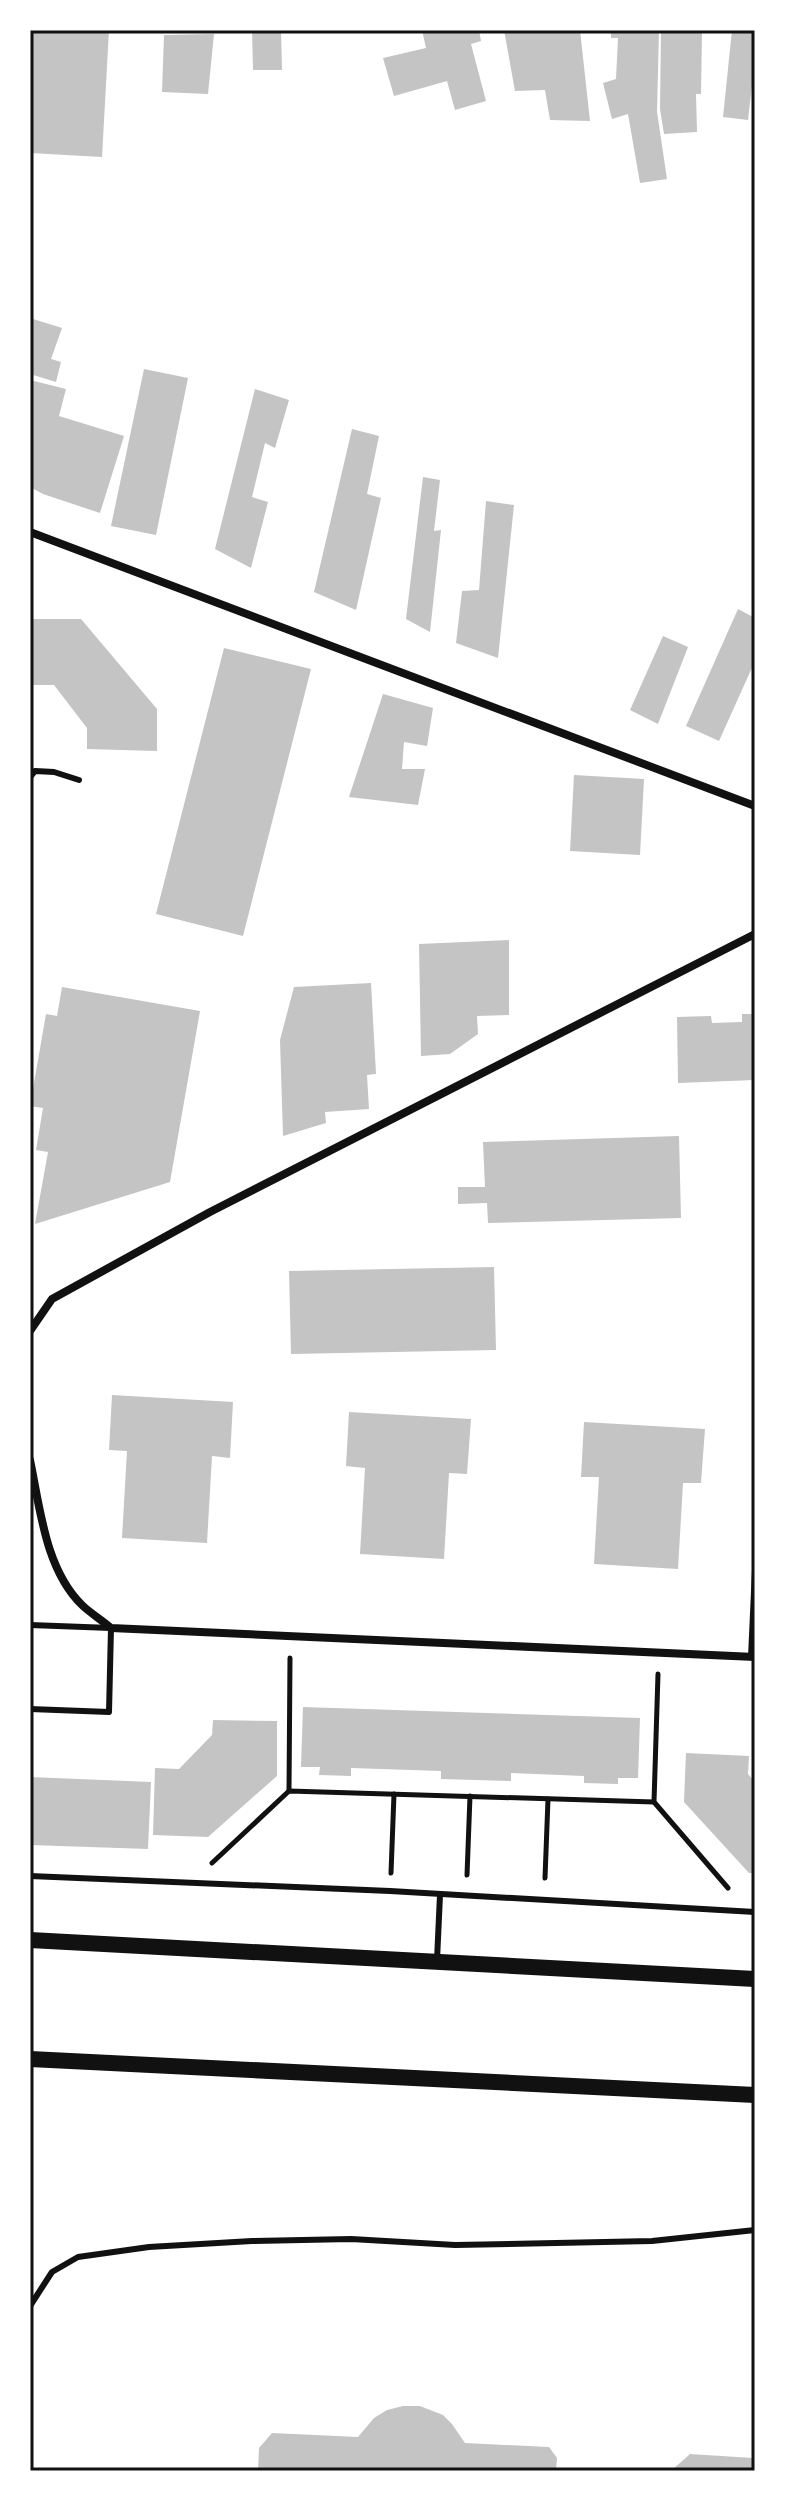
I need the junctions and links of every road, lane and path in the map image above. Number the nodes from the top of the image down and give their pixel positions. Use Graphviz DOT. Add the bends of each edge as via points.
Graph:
graph roads {
  1 [pos="30,532"];
  2 [pos="30,777"];
  3 [pos="79,780"];
  4 [pos="755,806"];
  5 [pos="755,934"];
  6 [pos="30,1331"];
  7 [pos="30,1460"];
  8 [pos="755,1570"];
  9 [pos="30,1625"];
  10 [pos="111,1628"];
  11 [pos="291,1637"];
  12 [pos="658,1653"];
  13 [pos="753,1657"];
  14 [pos="30,1709"];
  15 [pos="289,1791"];
  16 [pos="394,1794"];
  17 [pos="470,1796"];
  18 [pos="548,1799"];
  19 [pos="654,1802"];
  20 [pos="30,1876"];
  21 [pos="191,1882"];
  22 [pos="390,1891"];
  23 [pos="440,1895"];
  24 [pos="466,1897"];
  25 [pos="544,1901"];
  26 [pos="752,1912"];
  27 [pos="30,1940"];
  28 [pos="437,1960"];
  29 [pos="755,1979"];
  30 [pos="30,2059"];
  31 [pos="755,2095"];
  32 [pos="755,2230"];
  33 [pos="30,2306"];
  1 -- 4 [label="street"];
  2 -- 3 [label="lane" via="35,771 54,772"];
  5 -- 6 [label="street" via="210,1212 52,1299"];
  7 -- 10 [label="street" via="56,1563 82,1605"];
  8 -- 13 [label="lane"];
  9 -- 10 [label="lane"];
  10 -- 11 [label="street"];
  10 -- 14 [label="lane" via="109,1712"];
  11 -- 12 [label="street"];
  11 -- 15 [label="path"];
  12 -- 13 [label="street"];
  12 -- 19 [label="path"];
  15 -- 16 [label="path"];
  15 -- 21 [label="path"];
  16 -- 17 [label="path"];
  16 -- 22 [label="path"];
  17 -- 18 [label="path"];
  17 -- 24 [label="path"];
  18 -- 19 [label="path"];
  18 -- 25 [label="path"];
  19 -- 26 [label="path"];
  20 -- 21 [label="lane"];
  21 -- 22 [label="lane"];
  22 -- 23 [label="lane"];
  23 -- 24 [label="lane"];
  23 -- 28 [label="lane"];
  24 -- 25 [label="lane"];
  25 -- 26 [label="lane"];
  27 -- 28 [label="main road"];
  28 -- 29 [label="main road"];
  30 -- 31 [label="main road"];
  32 -- 33 [label="lane" via="652,2241 455,2245 351,2239 149,2247 78,2257 52,2272"];
}
